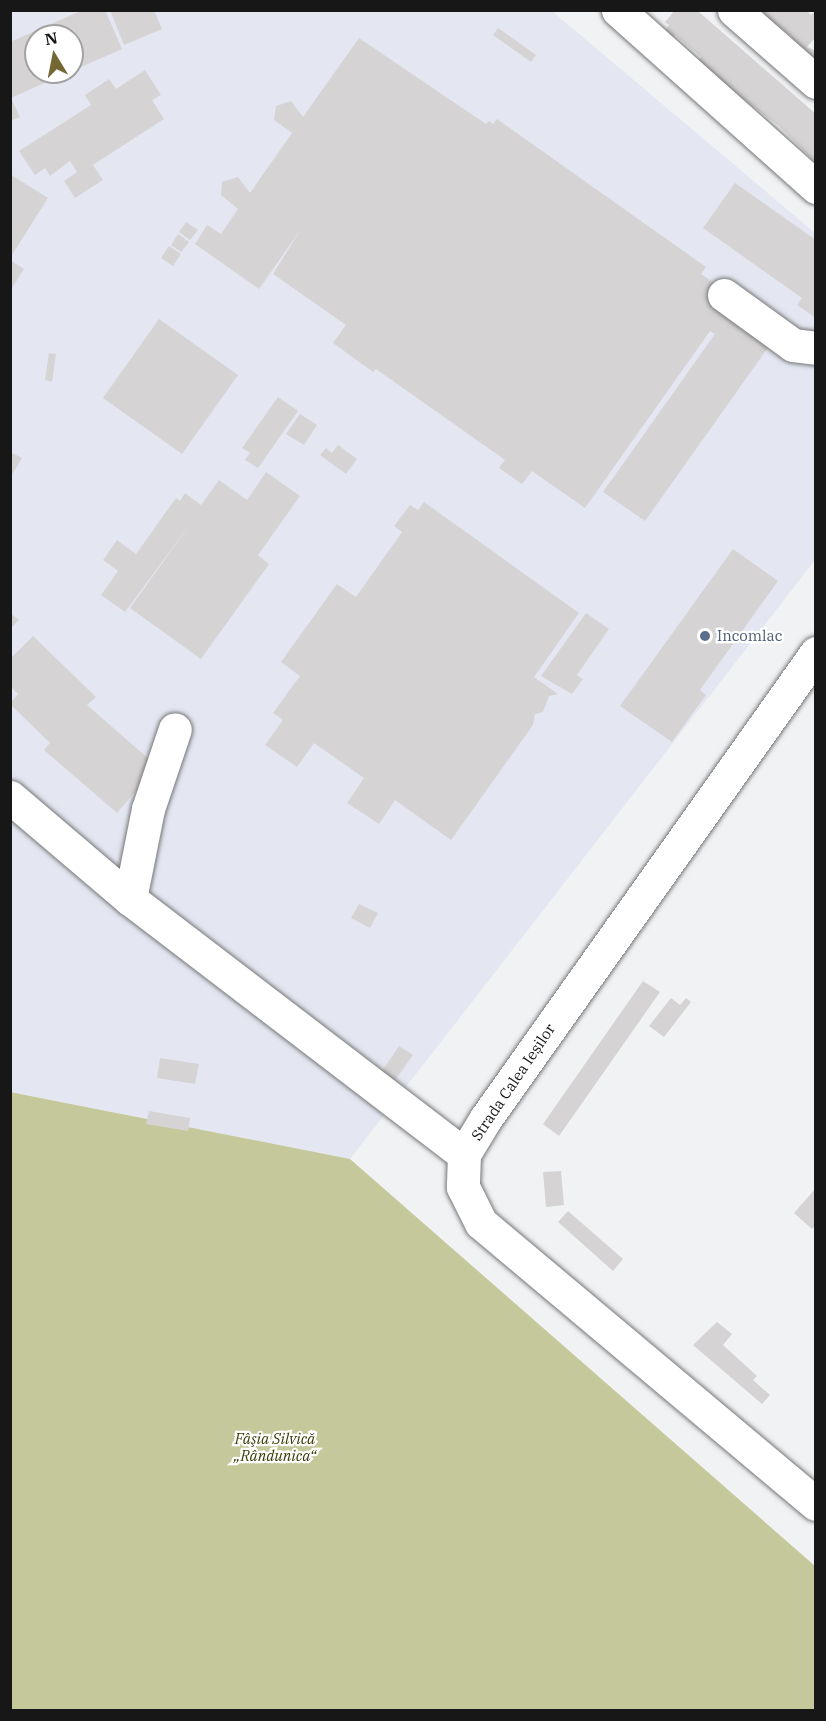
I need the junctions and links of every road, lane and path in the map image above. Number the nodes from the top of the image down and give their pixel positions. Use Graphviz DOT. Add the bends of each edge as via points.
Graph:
graph roads {
  1 [pos="734,10"];
  2 [pos="637,16"];
  3 [pos="816,82"];
  4 [pos="816,187"];
  5 [pos="724,295"];
  6 [pos="816,348"];
  7 [pos="816,654"];
  8 [pos="174,729"];
  9 [pos="10,797"];
  10 [pos="130,899"];
  11 [pos="464,1154"];
  12 [pos="816,1504"];
  1 -- 3 [label="street"];
  2 -- 4 [label="street"];
  5 -- 6 [label="street" via="793,345"];
  7 -- 11 [label="street, Strada Calea Ieșilor" via="492,1109"];
  8 -- 10 [label="street" via="148,809"];
  9 -- 10 [label="street"];
  10 -- 11 [label="street"];
  11 -- 12 [label="street, Strada Calea Ieșilor" via="463,1187 481,1223"];
}
